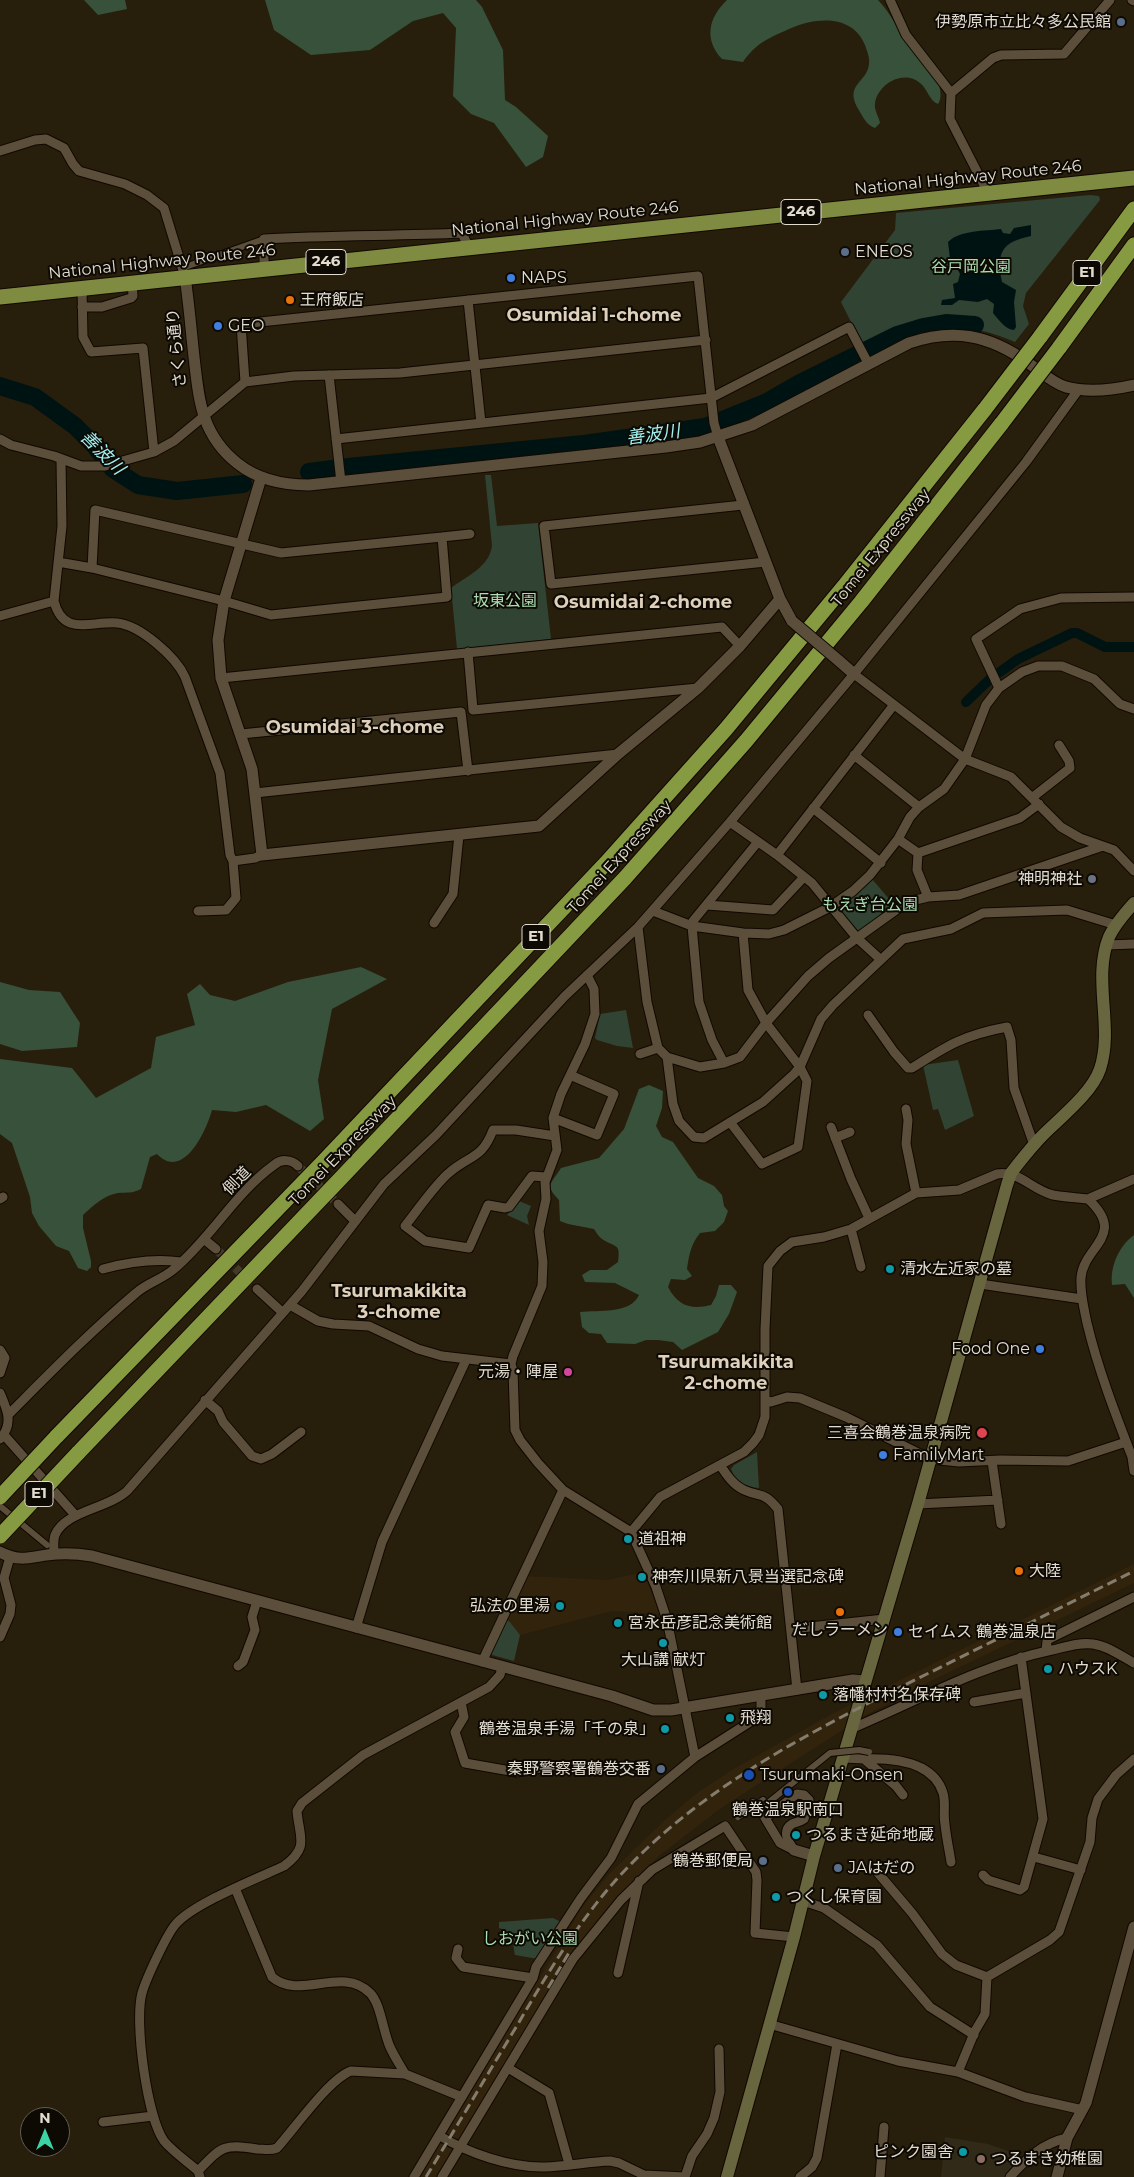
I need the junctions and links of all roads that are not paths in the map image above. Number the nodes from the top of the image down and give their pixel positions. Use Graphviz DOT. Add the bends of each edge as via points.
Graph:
graph roads {
  1 [pos="890,0"];
  2 [pos="1110,0"];
  3 [pos="952,93"];
  4 [pos="0,151"];
  5 [pos="1134,178"];
  6 [pos="988,193"];
  7 [pos="1134,209"];
  8 [pos="406,236"];
  9 [pos="264,239"];
  10 [pos="468,246"];
  11 [pos="1134,246"];
  12 [pos="406,253"];
  13 [pos="264,269"];
  14 [pos="186,271"];
  15 [pos="132,282"];
  16 [pos="82,287"];
  17 [pos="0,297"];
  18 [pos="468,300"];
  19 [pos="82,307"];
  20 [pos="706,340"];
  21 [pos="868,363"];
  22 [pos="475,364"];
  23 [pos="329,374"];
  24 [pos="245,382"];
  25 [pos="1134,384"];
  26 [pos="1079,389"];
  27 [pos="711,398"];
  28 [pos="204,416"];
  29 [pos="482,423"];
  30 [pos="718,437"];
  31 [pos="0,439"];
  32 [pos="336,439"];
  33 [pos="154,452"];
  34 [pos="61,460"];
  35 [pos="261,478"];
  36 [pos="340,482"];
  37 [pos="743,505"];
  38 [pos="470,534"];
  39 [pos="442,537"];
  40 [pos="241,543"];
  41 [pos="58,562"];
  42 [pos="766,562"];
  43 [pos="92,568"];
  44 [pos="1134,597"];
  45 [pos="780,599"];
  46 [pos="54,601"];
  47 [pos="224,601"];
  48 [pos="0,614"];
  49 [pos="740,646"];
  50 [pos="468,652"];
  51 [pos="854,674"];
  52 [pos="221,678"];
  53 [pos="698,688"];
  54 [pos="999,688"];
  55 [pos="893,706"];
  56 [pos="1134,709"];
  57 [pos="241,734"];
  58 [pos="1058,745"];
  59 [pos="618,754"];
  60 [pos="854,755"];
  61 [pos="965,759"];
  62 [pos="468,771"];
  63 [pos="255,793"];
  64 [pos="1036,800"];
  65 [pos="920,807"];
  66 [pos="814,808"];
  67 [pos="730,822"];
  68 [pos="459,835"];
  69 [pos="898,839"];
  70 [pos="757,843"];
  71 [pos="1103,846"];
  72 [pos="918,853"];
  73 [pos="262,855"];
  74 [pos="777,855"];
  75 [pos="233,861"];
  76 [pos="881,863"];
  77 [pos="1134,871"];
  78 [pos="804,877"];
  79 [pos="928,897"];
  80 [pos="1134,903"];
  81 [pos="707,905"];
  82 [pos="830,907"];
  83 [pos="653,910"];
  84 [pos="198,912"];
  85 [pos="434,923"];
  86 [pos="1116,925"];
  87 [pos="692,926"];
  88 [pos="638,927"];
  89 [pos="743,933"];
  90 [pos="857,938"];
  91 [pos="1134,944"];
  92 [pos="1106,945"];
  93 [pos="880,959"];
  94 [pos="588,975"];
  95 [pos="868,1015"];
  96 [pos="766,1023"];
  97 [pos="658,1048"];
  98 [pos="640,1054"];
  99 [pos="666,1057"];
  100 [pos="724,1063"];
  101 [pos="800,1067"];
  102 [pos="570,1075"];
  103 [pos="906,1109"];
  104 [pos="553,1118"];
  105 [pos="730,1122"];
  106 [pos="831,1127"];
  107 [pos="850,1132"];
  108 [pos="555,1136"];
  109 [pos="834,1138"];
  110 [pos="1034,1145"];
  111 [pos="298,1166"];
  112 [pos="1011,1173"];
  113 [pos="546,1176"];
  114 [pos="1134,1179"];
  115 [pos="916,1192"];
  116 [pos="1088,1199"];
  117 [pos="338,1204"];
  118 [pos="869,1218"];
  119 [pos="355,1221"];
  120 [pos="851,1229"];
  121 [pos="206,1240"];
  122 [pos="216,1250"];
  123 [pos="181,1262"];
  124 [pos="861,1267"];
  125 [pos="103,1269"];
  126 [pos="980,1284"];
  127 [pos="256,1289"];
  128 [pos="1082,1299"];
  129 [pos="290,1305"];
  130 [pos="282,1312"];
  131 [pos="0,1350"];
  132 [pos="466,1360"];
  133 [pos="511,1364"];
  134 [pos="0,1373"];
  135 [pos="0,1393"];
  136 [pos="205,1400"];
  137 [pos="765,1400"];
  138 [pos="9,1414"];
  139 [pos="301,1432"];
  140 [pos="2,1437"];
  141 [pos="1126,1442"];
  142 [pos="930,1459"];
  143 [pos="992,1461"];
  144 [pos="720,1465"];
  145 [pos="1134,1471"];
  146 [pos="563,1490"];
  147 [pos="0,1497"];
  148 [pos="998,1500"];
  149 [pos="918,1504"];
  150 [pos="0,1506"];
  151 [pos="76,1516"];
  152 [pos="1001,1524"];
  153 [pos="631,1532"];
  154 [pos="0,1536"];
  155 [pos="51,1549"];
  156 [pos="5,1554"];
  157 [pos="1134,1597"];
  158 [pos="257,1601"];
  159 [pos="884,1619"];
  160 [pos="356,1628"];
  161 [pos="791,1629"];
  162 [pos="0,1637"];
  163 [pos="1046,1651"];
  164 [pos="1021,1657"];
  165 [pos="482,1662"];
  166 [pos="1134,1663"];
  167 [pos="238,1666"];
  168 [pos="502,1667"];
  169 [pos="865,1681"];
  170 [pos="797,1690"];
  171 [pos="1026,1693"];
  172 [pos="761,1696"];
  173 [pos="461,1702"];
  174 [pos="974,1702"];
  175 [pos="684,1708"];
  176 [pos="853,1728"];
  177 [pos="867,1755"];
  178 [pos="695,1757"];
  179 [pos="844,1758"];
  180 [pos="1134,1759"];
  181 [pos="547,1768"];
  182 [pos="903,1795"];
  183 [pos="738,1817"];
  184 [pos="787,1829"];
  185 [pos="773,1833"];
  186 [pos="794,1850"];
  187 [pos="814,1856"];
  188 [pos="1034,1857"];
  189 [pos="951,1862"];
  190 [pos="1082,1870"];
  191 [pos="878,1873"];
  192 [pos="983,1876"];
  193 [pos="639,1881"];
  194 [pos="235,1888"];
  195 [pos="803,1901"];
  196 [pos="1134,1927"];
  197 [pos="794,1937"];
  198 [pos="458,1949"];
  199 [pos="618,1973"];
  200 [pos="987,1977"];
  201 [pos="533,1978"];
  202 [pos="769,2024"];
  203 [pos="974,2035"];
  204 [pos="838,2044"];
  205 [pos="719,2049"];
  206 [pos="508,2068"];
  207 [pos="958,2072"];
  208 [pos="405,2074"];
  209 [pos="462,2097"];
  210 [pos="1083,2110"];
  211 [pos="153,2116"];
  212 [pos="103,2122"];
  213 [pos="884,2127"];
  214 [pos="440,2136"];
  215 [pos="1067,2138"];
  216 [pos="460,2148"];
  217 [pos="568,2164"];
  218 [pos="199,2174"];
  219 [pos="414,2177"];
  220 [pos="442,2177"];
  221 [pos="727,2177"];
  222 [pos="800,2177"];
  223 [pos="880,2177"];
  224 [pos="1010,2177"];
  225 [pos="1057,2177"];
  1 -- 3 [label="street" via="906,35"];
  2 -- 3 [label="street" via="1064,54 1001,54"];
  3 -- 6 [label="street" via="950,119"];
  4 -- 14 [label="street" via="46,139 64,148 79,171 125,184 147,195 164,208"];
  5 -- 6 [label="highway, National Highway Route 246 / 246"];
  6 -- 10 [label="highway, National Highway Route 246 / 246"];
  7 -- 147 [label="highway, Tomei Expressway / E1, bridge" via="985,409 726,729 606,863"];
  8 -- 9 [label="street" via="329,235"];
  8 -- 10 [label="street" via="462,233"];
  8 -- 12 [label="street"];
  9 -- 13 [label="street"];
  9 -- 14 [label="street"];
  10 -- 12 [label="highway, National Highway Route 246 / 246"];
  11 -- 154 [label="highway, Tomei Expressway / E1, bridge" via="1002,424 746,741 625,878"];
  12 -- 13 [label="highway, National Highway Route 246 / 246"];
  13 -- 14 [label="highway, National Highway Route 246 / 246"];
  14 -- 15 [label="highway, National Highway Route 246 / 246"];
  14 -- 28 [label="street, さくら通り" via="199,402"];
  15 -- 16 [label="highway, National Highway Route 246 / 246"];
  15 -- 19 [label="street" via="131,298 102,308"];
  16 -- 17 [label="highway, National Highway Route 246 / 246"];
  16 -- 19 [label="street"];
  18 -- 20 [label="street" via="698,276"];
  18 -- 22 [label="street"];
  18 -- 24 [label="street" via="241,324"];
  19 -- 33 [label="street" via="83,337 91,352 143,348"];
  20 -- 22 [label="street"];
  20 -- 27 [label="street"];
  21 -- 26 [label="street, さくら通り" via="922,339 970,336 1001,345 1056,382"];
  21 -- 27 [label="street" via="849,327"];
  21 -- 30 [label="street, さくら通り" via="752,425"];
  22 -- 23 [label="street" via="400,373"];
  22 -- 29 [label="street"];
  23 -- 24 [label="street"];
  23 -- 32 [label="street"];
  24 -- 28 [label="street"];
  25 -- 26 [label="street, さくら通り" via="1108,390"];
  26 -- 51 [label="street" via="1026,462"];
  27 -- 29 [label="street"];
  27 -- 30 [label="street"];
  28 -- 33 [label="street" via="174,441"];
  28 -- 35 [label="street, さくら通り" via="211,434 224,451 244,469"];
  29 -- 32 [label="street"];
  30 -- 36 [label="street, さくら通り" via="666,447"];
  30 -- 37 [label="street"];
  31 -- 34 [label="street"];
  32 -- 36 [label="street"];
  33 -- 34 [label="street" via="109,464 81,466"];
  34 -- 41 [label="street" via="62,526"];
  35 -- 36 [label="street, さくら通り" via="296,485"];
  35 -- 40 [label="street"];
  37 -- 42 [label="street"];
  37 -- 42 [label="street" via="544,526 551,584"];
  38 -- 39 [label="street"];
  39 -- 40 [label="street" via="281,553"];
  39 -- 47 [label="street" via="447,596 271,615"];
  40 -- 43 [label="street" via="95,510"];
  40 -- 47 [label="street"];
  41 -- 43 [label="street"];
  41 -- 46 [label="street"];
  42 -- 45 [label="street"];
  43 -- 47 [label="street"];
  44 -- 54 [label="street" via="1061,598 1020,610 976,639"];
  45 -- 49 [label="street"];
  45 -- 51 [label="street, bridge" via="792,621"];
  46 -- 48 [label="street"];
  46 -- 75 [label="street" via="56,612 66,623 129,626 144,633 180,666 220,773"];
  47 -- 52 [label="street" via="218,640"];
  49 -- 50 [label="street" via="722,627"];
  49 -- 53 [label="street"];
  50 -- 52 [label="street"];
  50 -- 53 [label="street" via="473,710"];
  51 -- 55 [label="street"];
  51 -- 67 [label="street"];
  52 -- 57 [label="street"];
  53 -- 59 [label="street"];
  54 -- 56 [label="street" via="1022,672 1038,666 1062,666 1094,679 1120,704"];
  54 -- 61 [label="street" via="983,712"];
  55 -- 60 [label="street"];
  55 -- 61 [label="street"];
  57 -- 62 [label="street" via="461,712"];
  57 -- 63 [label="street" via="252,769"];
  58 -- 64 [label="street" via="1070,768"];
  59 -- 62 [label="street"];
  59 -- 68 [label="street" via="539,826"];
  60 -- 65 [label="street"];
  60 -- 66 [label="street"];
  61 -- 64 [label="street" via="1011,777"];
  61 -- 65 [label="street" via="944,789"];
  62 -- 63 [label="street"];
  63 -- 73 [label="street"];
  64 -- 71 [label="street" via="1061,827"];
  64 -- 72 [label="street" via="1020,818"];
  65 -- 69 [label="street" via="910,817"];
  66 -- 74 [label="street"];
  66 -- 76 [label="street"];
  67 -- 70 [label="street"];
  67 -- 83 [label="street"];
  68 -- 73 [label="street"];
  68 -- 85 [label="street" via="454,894"];
  69 -- 72 [label="street"];
  69 -- 76 [label="street"];
  70 -- 74 [label="street"];
  70 -- 81 [label="street"];
  71 -- 77 [label="street" via="1117,852"];
  71 -- 79 [label="street" via="959,895"];
  72 -- 79 [label="street" via="917,870"];
  73 -- 75 [label="street"];
  74 -- 78 [label="street"];
  75 -- 84 [label="street" via="236,898 226,910"];
  76 -- 82 [label="street" via="853,891"];
  78 -- 81 [label="street" via="773,910"];
  78 -- 82 [label="street"];
  79 -- 90 [label="street" via="907,902"];
  80 -- 86 [label="main road"];
  81 -- 87 [label="street"];
  82 -- 89 [label="street" via="784,930 769,934"];
  82 -- 90 [label="street"];
  83 -- 87 [label="street"];
  83 -- 88 [label="street"];
  86 -- 92 [label="main road"];
  86 -- 93 [label="street" via="1067,910 983,913 951,929 903,939"];
  87 -- 89 [label="street"];
  87 -- 100 [label="street" via="699,1002"];
  88 -- 94 [label="street"];
  88 -- 97 [label="street"];
  89 -- 96 [label="street" via="748,990"];
  90 -- 93 [label="street"];
  90 -- 96 [label="street" via="808,976"];
  91 -- 92 [label="street"];
  92 -- 110 [label="main road" via="1103,967 1105,1033 1100,1071 1076,1102"];
  93 -- 101 [label="street" via="821,1019"];
  94 -- 102 [label="street" via="594,989 595,1014 589,1045"];
  94 -- 119 [label="street" via="564,996 436,1135 384,1184"];
  95 -- 110 [label="street" via="908,1068 955,1041 978,1032 1007,1027 1014,1088"];
  96 -- 100 [label="street" via="740,1057"];
  96 -- 101 [label="street"];
  97 -- 98 [label="street"];
  97 -- 99 [label="street"];
  99 -- 100 [label="street" via="700,1067"];
  99 -- 105 [label="street" via="672,1104 679,1121 694,1137 704,1138"];
  101 -- 105 [label="street" via="763,1102"];
  101 -- 105 [label="street" via="808,1081 798,1147 762,1164"];
  102 -- 104 [label="street"];
  102 -- 104 [label="street" via="614,1094 597,1136"];
  103 -- 115 [label="street" via="906,1144"];
  104 -- 108 [label="street"];
  106 -- 109 [label="street"];
  107 -- 109 [label="street"];
  108 -- 113 [label="street" via="558,1150"];
  108 -- 113 [label="street" via="493,1130 485,1147 449,1172 405,1226 426,1241 469,1248 488,1205 509,1207 532,1176"];
  109 -- 118 [label="street"];
  110 -- 112 [label="main road"];
  111 -- 121 [label="street, 側道" via="283,1160 275,1164 239,1198"];
  112 -- 115 [label="street" via="997,1174 959,1190"];
  112 -- 116 [label="street" via="1053,1195"];
  112 -- 126 [label="main road"];
  113 -- 133 [label="street" via="546,1199 539,1231 542,1286"];
  114 -- 116 [label="street"];
  115 -- 118 [label="street"];
  116 -- 128 [label="street" via="1102,1214 1104,1233 1081,1275"];
  117 -- 119 [label="street"];
  118 -- 120 [label="street"];
  119 -- 129 [label="street"];
  120 -- 124 [label="street"];
  120 -- 137 [label="street" via="792,1242 768,1266"];
  121 -- 122 [label="street"];
  121 -- 123 [label="street, 側道"];
  123 -- 125 [label="street" via="127,1262"];
  123 -- 138 [label="street, 側道" via="174,1270 137,1292"];
  126 -- 128 [label="street"];
  126 -- 142 [label="main road"];
  127 -- 130 [label="street"];
  128 -- 141 [label="street" via="1094,1351"];
  129 -- 130 [label="street"];
  129 -- 132 [label="street" via="318,1320 370,1326 418,1349"];
  130 -- 136 [label="street"];
  131 -- 134 [label="street" via="5,1358"];
  132 -- 133 [label="street"];
  132 -- 160 [label="street" via="382,1542"];
  133 -- 146 [label="street" via="515,1430 538,1463"];
  135 -- 138 [label="street"];
  136 -- 139 [label="street" via="218,1411 223,1422 252,1456 261,1459 272,1454"];
  136 -- 151 [label="street" via="127,1492 106,1505"];
  137 -- 142 [label="street" via="800,1398"];
  137 -- 144 [label="street" via="765,1417 753,1443"];
  138 -- 140 [label="street"];
  140 -- 151 [label="street"];
  141 -- 143 [label="street" via="1068,1460"];
  141 -- 145 [label="street"];
  142 -- 143 [label="street"];
  142 -- 149 [label="main road"];
  143 -- 148 [label="street"];
  144 -- 153 [label="street" via="660,1497"];
  144 -- 161 [label="street" via="738,1486 764,1495 778,1509"];
  146 -- 153 [label="street"];
  146 -- 165 [label="street"];
  148 -- 149 [label="street"];
  148 -- 152 [label="street"];
  149 -- 159 [label="main road"];
  150 -- 155 [label="street"];
  151 -- 155 [label="street" via="60,1526"];
  153 -- 175 [label="street" via="667,1620"];
  155 -- 156 [label="street" via="29,1559"];
  155 -- 158 [label="street" via="92,1556"];
  156 -- 162 [label="street" via="4,1578 11,1605"];
  157 -- 163 [label="street" via="1049,1639"];
  158 -- 160 [label="street"];
  158 -- 167 [label="street" via="252,1618 255,1630 243,1662"];
  159 -- 161 [label="street"];
  159 -- 169 [label="main road"];
  160 -- 165 [label="street"];
  161 -- 170 [label="street"];
  163 -- 164 [label="street"];
  163 -- 166 [label="street" via="1081,1643 1092,1644 1103,1646"];
  164 -- 171 [label="street"];
  164 -- 176 [label="street" via="981,1670"];
  165 -- 168 [label="street"];
  168 -- 173 [label="street" via="489,1687"];
  168 -- 175 [label="street" via="653,1710"];
  169 -- 170 [label="street" via="853,1680"];
  169 -- 176 [label="main road"];
  170 -- 172 [label="street"];
  171 -- 174 [label="street"];
  171 -- 188 [label="street" via="1043,1819"];
  172 -- 175 [label="street"];
  172 -- 178 [label="street" via="758,1716"];
  173 -- 181 [label="street" via="464,1717 456,1732 465,1763 516,1772"];
  173 -- 194 [label="street" via="344,1768 297,1812 302,1841 293,1859"];
  175 -- 178 [label="street"];
  176 -- 179 [label="main road"];
  177 -- 179 [label="street"];
  177 -- 182 [label="street"];
  177 -- 183 [label="street, bridge" via="859,1750 830,1753 823,1762 764,1806 759,1801"];
  177 -- 189 [label="street" via="918,1766 936,1779 944,1796 944,1822"];
  178 -- 201 [label="street" via="638,1804 611,1858 536,1967"];
  179 -- 187 [label="main road"];
  180 -- 190 [label="street" via="1116,1775 1098,1799"];
  184 -- 185 [label="street"];
  184 -- 185 [label="street" via="804,1819 809,1800 804,1795 797,1794 766,1816 765,1822"];
  184 -- 186 [label="street" via="787,1839"];
  185 -- 186 [label="street" via="780,1843"];
  186 -- 187 [label="street"];
  187 -- 195 [label="main road"];
  188 -- 190 [label="street"];
  188 -- 192 [label="street" via="1024,1887 1020,1890"];
  190 -- 200 [label="street" via="1059,1932"];
  191 -- 200 [label="street" via="942,1954 956,1965"];
  193 -- 197 [label="street" via="725,1826 756,1872 756,1933"];
  193 -- 199 [label="street"];
  193 -- 206 [label="street" via="573,1959"];
  194 -- 208 [label="street" via="272,1977 279,1984 292,1986 348,1981 361,1986 375,2001 390,2048"];
  194 -- 211 [label="street" via="190,1912 175,1925 146,1980 140,2010 141,2042"];
  195 -- 197 [label="main road"];
  195 -- 203 [label="street" via="824,1908 877,1945 930,2007"];
  196 -- 210 [label="street"];
  197 -- 202 [label="main road"];
  198 -- 201 [label="street" via="456,1958 463,1967"];
  200 -- 203 [label="street" via="985,2014"];
  201 -- 209 [label="street"];
  202 -- 204 [label="street"];
  202 -- 221 [label="main road"];
  203 -- 207 [label="street"];
  204 -- 207 [label="street" via="898,2062"];
  204 -- 222 [label="street" via="817,2158"];
  205 -- 217 [label="street" via="720,2092 714,2118 692,2156 685,2177 644,2175 610,2161"];
  206 -- 216 [label="street"];
  206 -- 217 [label="street" via="549,2093"];
  207 -- 210 [label="street" via="1025,2097"];
  208 -- 209 [label="street"];
  208 -- 218 [label="street" via="351,2071 343,2074 277,2148 224,2148 216,2152"];
  209 -- 214 [label="street"];
  210 -- 215 [label="street"];
  211 -- 212 [label="street"];
  211 -- 218 [label="street" via="165,2142"];
  213 -- 223 [label="street"];
  214 -- 216 [label="street"];
  214 -- 219 [label="street"];
  215 -- 224 [label="street" via="1053,2140 1043,2146"];
  215 -- 225 [label="street"];
  216 -- 217 [label="street" via="525,2165"];
  216 -- 220 [label="street"];
}
